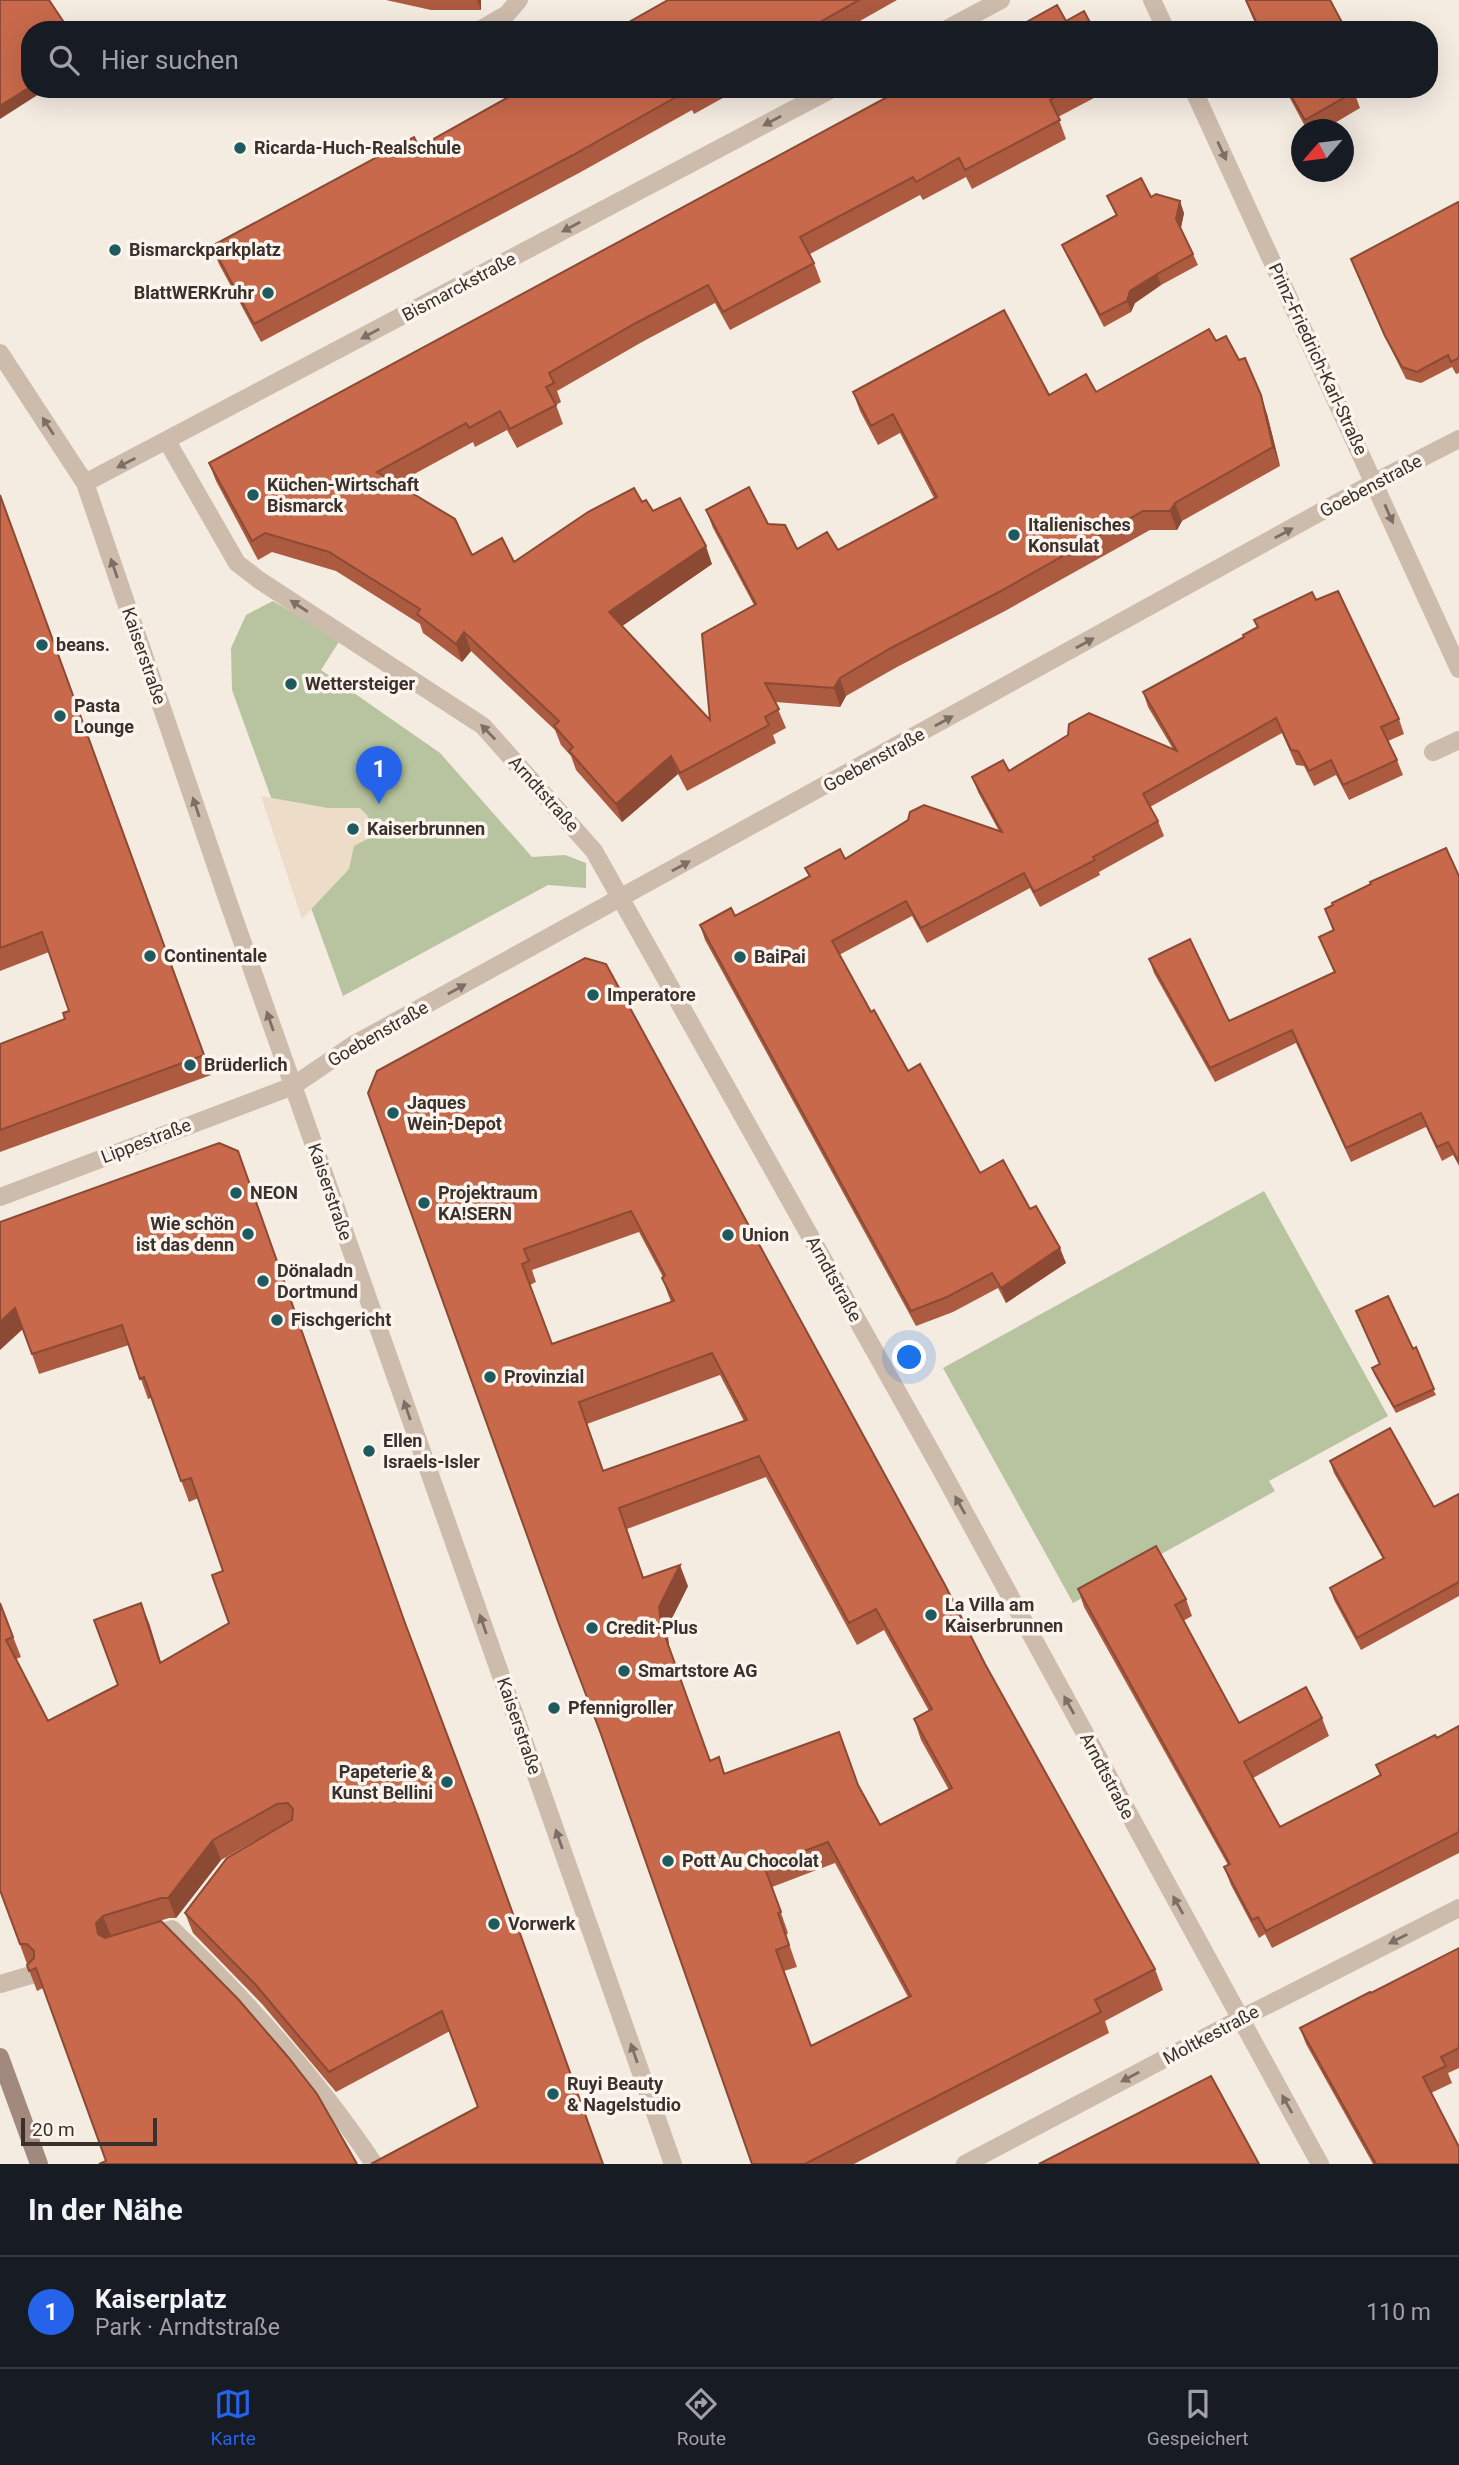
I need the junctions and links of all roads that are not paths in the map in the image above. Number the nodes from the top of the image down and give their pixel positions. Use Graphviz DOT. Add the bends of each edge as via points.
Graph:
graph roads {
  1 [pos="519,0"];
  2 [pos="1001,0"];
  3 [pos="1152,0"];
  4 [pos="495,21"];
  5 [pos="962,21"];
  6 [pos="1162,21"];
  7 [pos="815,98"];
  8 [pos="1198,98"];
  9 [pos="0,353"];
  10 [pos="1459,439"];
  11 [pos="167,441"];
  12 [pos="1375,482"];
  13 [pos="85,483"];
  14 [pos="1459,668"];
  15 [pos="1459,740"];
  16 [pos="1433,752"];
  17 [pos="621,900"];
  18 [pos="293,1086"];
  19 [pos="0,1196"];
  20 [pos="1459,1908"];
  21 [pos="126,1943"];
  22 [pos="31,1975"];
  23 [pos="0,1984"];
  24 [pos="1240,2019"];
  25 [pos="0,2057"];
  26 [pos="39,2164"];
  27 [pos="374,2164"];
  28 [pos="673,2164"];
  29 [pos="965,2164"];
  30 [pos="1320,2164"];
  1 -- 4 [label="street"];
  2 -- 5 [label="street"];
  3 -- 6 [label="street"];
  7 -- 11 [label="street, Bismarckstraße, one-way"];
  8 -- 12 [label="street, Prinz-Friedrich-Karl-Straße, one-way"];
  13 -- 9 [label="street, Kaiserstraße, one-way"];
  10 -- 12 [label="street, Goebenstraße"];
  11 -- 13 [label="street, Bismarckstraße, one-way"];
  17 -- 11 [label="street, Arndtstraße, one-way" via="594,851 483,726 237,562"];
  12 -- 14 [label="street, Prinz-Friedrich-Karl-Straße, one-way"];
  17 -- 12 [label="street, Goebenstraße, one-way"];
  18 -- 13 [label="street, Kaiserstraße, one-way"];
  15 -- 16 [label="street"];
  18 -- 17 [label="street, Goebenstraße, one-way" via="353,1045"];
  24 -- 17 [label="street, Arndtstraße, one-way" via="938,1464"];
  18 -- 19 [label="street, Lippestraße"];
  28 -- 18 [label="street, Kaiserstraße, one-way"];
  20 -- 24 [label="street, Moltkestraße, one-way"];
  21 -- 27 [label="street" via="182,1929 308,2074"];
  22 -- 23 [label="street"];
  24 -- 29 [label="street, Moltkestraße, one-way"];
  30 -- 24 [label="street, Arndtstraße, one-way"];
  25 -- 26 [label="main road"];
}
